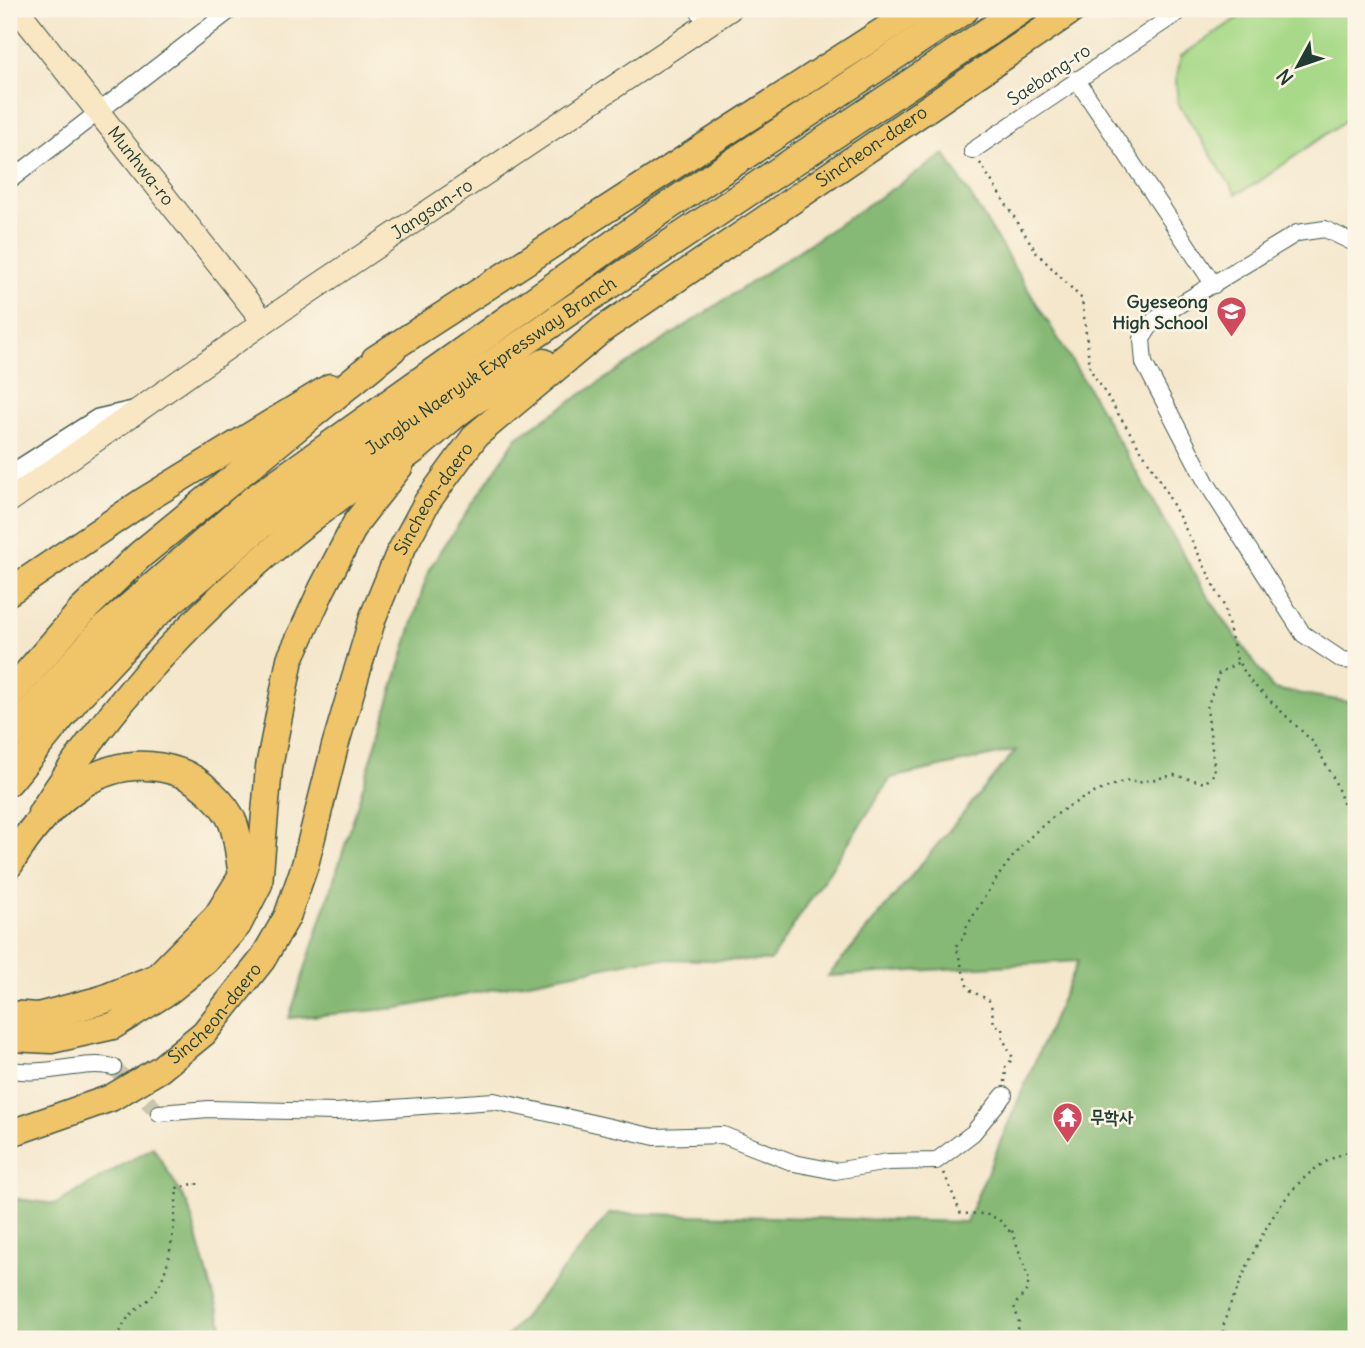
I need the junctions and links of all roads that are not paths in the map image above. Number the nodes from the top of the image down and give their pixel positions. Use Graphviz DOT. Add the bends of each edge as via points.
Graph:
graph roads {
  1 [pos="17,9"];
  2 [pos="232,9"];
  3 [pos="730,9"];
  4 [pos="917,9"];
  5 [pos="965,9"];
  6 [pos="1022,9"];
  7 [pos="1074,9"];
  8 [pos="1183,9"];
  9 [pos="702,16"];
  10 [pos="1076,79"];
  11 [pos="99,113"];
  12 [pos="972,151"];
  13 [pos="9,181"];
  14 [pos="1356,244"];
  15 [pos="1214,285"];
  16 [pos="264,322"];
  17 [pos="603,329"];
  18 [pos="392,349"];
  19 [pos="137,410"];
  20 [pos="410,453"];
  21 [pos="9,476"];
  22 [pos="145,500"];
  23 [pos="9,501"];
  24 [pos="9,571"];
  25 [pos="9,592"];
  26 [pos="1356,661"];
  27 [pos="9,695"];
  28 [pos="9,737"];
  29 [pos="9,781"];
  30 [pos="24,839"];
  31 [pos="9,864"];
  32 [pos="9,1016"];
  33 [pos="9,1038"];
  34 [pos="113,1067"];
  35 [pos="9,1069"];
  36 [pos="1004,1095"];
  37 [pos="159,1113"];
  38 [pos="9,1130"];
  1 -- 11 [label="main road, Munhwa-ro"];
  2 -- 11 [label="street"];
  3 -- 9 [label="main road, Jangsan-ro"];
  4 -- 18 [label="highway"];
  5 -- 28 [label="highway, Jungbu Naeryuk Expressway Branch" via="659,212 252,501 102,631"];
  6 -- 29 [label="highway, Jungbu Naeryuk Expressway Branch" via="565,314 259,526 150,618"];
  7 -- 17 [label="highway, Sincheon-daero"];
  8 -- 10 [label="street, Saebang-ro"];
  9 -- 16 [label="main road, Jangsan-ro"];
  10 -- 12 [label="street, Saebang-ro"];
  10 -- 15 [label="street"];
  11 -- 13 [label="street"];
  11 -- 16 [label="main road, Munhwa-ro"];
  14 -- 15 [label="street" via="1325,229 1297,233"];
  15 -- 26 [label="street" via="1154,320 1142,339 1144,363 1206,482 1303,634 1342,660"];
  16 -- 19 [label="main road, Jangsan-ro"];
  17 -- 20 [label="highway" via="466,407"];
  17 -- 38 [label="highway, Sincheon-daero" via="476,435 427,502 373,617 305,864 287,917 262,960 204,1033 160,1069 111,1098"];
  18 -- 22 [label="highway"];
  18 -- 27 [label="highway" via="140,555 80,612"];
  19 -- 21 [label="street, Jangsan-ro" via="97,419"];
  19 -- 23 [label="main road, Jangsan-ro"];
  20 -- 30 [label="highway" via="351,490 199,619 78,753"];
  20 -- 33 [label="highway" via="357,521 290,659 269,767 259,884 238,925 196,970 113,1026 51,1040"];
  22 -- 24 [label="highway"];
  22 -- 25 [label="highway"];
  30 -- 31 [label="highway"];
  30 -- 32 [label="highway" via="55,804 82,784 130,764 160,766 199,780 233,821 243,876 218,916 157,978 102,1000 38,1017"];
  34 -- 35 [label="street" via="100,1063 73,1070 22,1073"];
  36 -- 37 [label="street" via="973,1133 936,1161 888,1162 835,1171 794,1163 723,1135 655,1137 494,1101 335,1111"];
}
